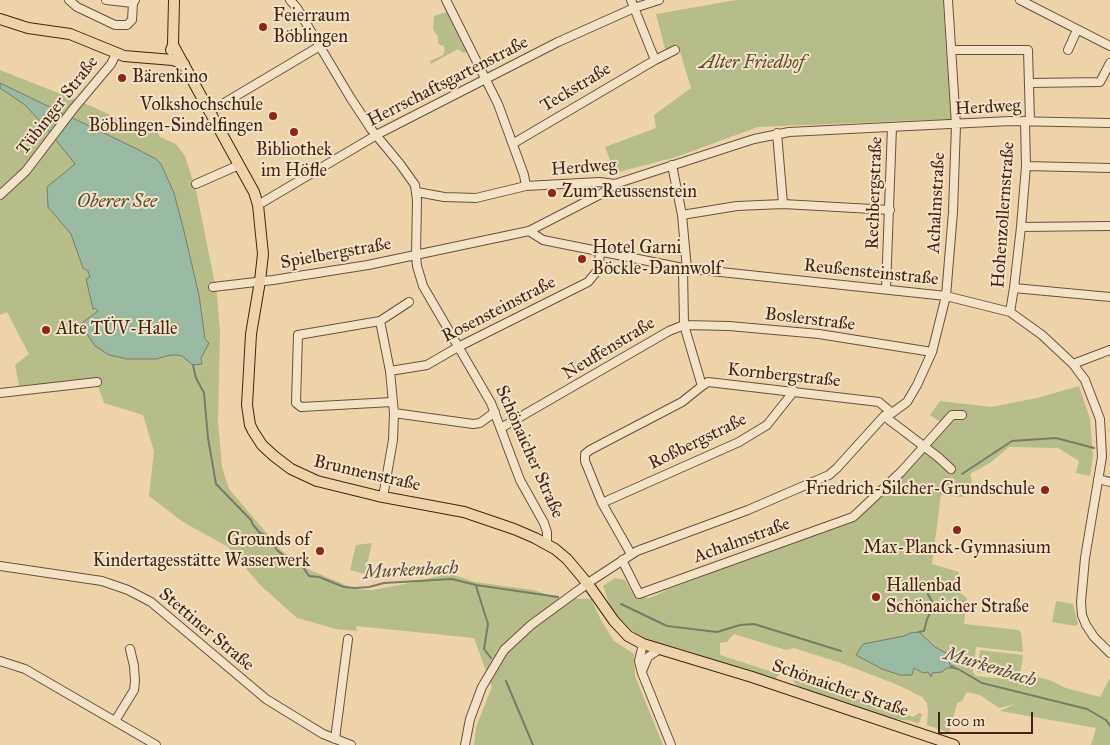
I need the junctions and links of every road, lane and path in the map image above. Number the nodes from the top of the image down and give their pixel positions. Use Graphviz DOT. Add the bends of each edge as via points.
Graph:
graph roads {
  1 [pos="68,0"];
  2 [pos="106,0"];
  3 [pos="174,0"];
  4 [pos="290,0"];
  5 [pos="446,0"];
  6 [pos="659,0"];
  7 [pos="948,0"];
  8 [pos="1020,0"];
  9 [pos="134,1"];
  10 [pos="632,4"];
  11 [pos="0,19"];
  12 [pos="1077,30"];
  13 [pos="173,45"];
  14 [pos="320,46"];
  15 [pos="1110,46"];
  16 [pos="675,50"];
  17 [pos="952,50"];
  18 [pos="1068,50"];
  19 [pos="116,54"];
  20 [pos="157,58"];
  21 [pos="655,60"];
  22 [pos="1110,63"];
  23 [pos="184,64"];
  24 [pos="486,79"];
  25 [pos="1030,84"];
  26 [pos="209,112"];
  27 [pos="1027,121"];
  28 [pos="1110,122"];
  29 [pos="956,125"];
  30 [pos="892,127"];
  31 [pos="777,133"];
  32 [pos="376,136"];
  33 [pos="514,143"];
  34 [pos="239,164"];
  35 [pos="672,166"];
  36 [pos="1026,166"];
  37 [pos="1110,168"];
  38 [pos="196,184"];
  39 [pos="615,184"];
  40 [pos="526,186"];
  41 [pos="416,192"];
  42 [pos="0,195"];
  43 [pos="783,204"];
  44 [pos="258,205"];
  45 [pos="890,210"];
  46 [pos="682,215"];
  47 [pos="1110,226"];
  48 [pos="1021,227"];
  49 [pos="529,231"];
  50 [pos="418,234"];
  51 [pos="442,250"];
  52 [pos="600,253"];
  53 [pos="416,255"];
  54 [pos="685,268"];
  55 [pos="260,281"];
  56 [pos="213,287"];
  57 [pos="1014,288"];
  58 [pos="886,289"];
  59 [pos="946,296"];
  60 [pos="1110,297"];
  61 [pos="409,302"];
  62 [pos="1010,312"];
  63 [pos="380,321"];
  64 [pos="684,325"];
  65 [pos="458,347"];
  66 [pos="1110,350"];
  67 [pos="932,352"];
  68 [pos="1073,364"];
  69 [pos="390,370"];
  70 [pos="97,382"];
  71 [pos="702,386"];
  72 [pos="794,391"];
  73 [pos="0,393"];
  74 [pos="392,402"];
  75 [pos="495,412"];
  76 [pos="892,413"];
  77 [pos="394,414"];
  78 [pos="962,415"];
  79 [pos="884,416"];
  80 [pos="501,428"];
  81 [pos="923,447"];
  82 [pos="951,469"];
  83 [pos="1098,480"];
  84 [pos="1110,482"];
  85 [pos="383,496"];
  86 [pos="602,503"];
  87 [pos="547,544"];
  88 [pos="631,554"];
  89 [pos="622,560"];
  90 [pos="0,566"];
  91 [pos="588,584"];
  92 [pos="348,639"];
  93 [pos="643,644"];
  94 [pos="130,649"];
  95 [pos="658,650"];
  96 [pos="1110,653"];
  97 [pos="0,661"];
  98 [pos="642,673"];
  99 [pos="115,721"];
  100 [pos="335,739"];
  101 [pos="156,745"];
  102 [pos="351,745"];
  103 [pos="465,745"];
  104 [pos="671,745"];
  105 [pos="954,745"];
  1 -- 9 [label="street" via="121,25 132,20"];
  2 -- 9 [label="street"];
  3 -- 13 [label="main road"];
  4 -- 14 [label="street"];
  5 -- 24 [label="street"];
  6 -- 10 [label="street, Herrschaftsgartenstraße"];
  7 -- 17 [label="street, Achalmstraße"];
  8 -- 12 [label="street"];
  10 -- 21 [label="street"];
  10 -- 24 [label="street, Herrschaftsgartenstraße"];
  11 -- 19 [label="main road" via="28,28 70,34"];
  12 -- 15 [label="street"];
  12 -- 18 [label="street"];
  13 -- 20 [label="main road" via="169,52"];
  13 -- 23 [label="main road, Brunnenstraße"];
  14 -- 26 [label="street"];
  14 -- 32 [label="street"];
  16 -- 21 [label="street, Teckstraße"];
  17 -- 25 [label="street, Hohenzollernstraße" via="1028,50"];
  17 -- 29 [label="street, Achalmstraße"];
  19 -- 20 [label="main road"];
  19 -- 42 [label="street, Tübinger Straße" via="26,171"];
  20 -- 23 [label="main road" via="178,60"];
  21 -- 33 [label="street, Teckstraße"];
  22 -- 25 [label="street" via="1100,82"];
  23 -- 26 [label="main road, Brunnenstraße"];
  24 -- 32 [label="street, Herrschaftsgartenstraße"];
  24 -- 33 [label="street"];
  25 -- 27 [label="street, Hohenzollernstraße"];
  26 -- 34 [label="main road, Brunnenstraße"];
  27 -- 28 [label="street, Herdweg"];
  27 -- 29 [label="street, Herdweg"];
  27 -- 36 [label="street, Hohenzollernstraße"];
  29 -- 30 [label="street, Herdweg"];
  29 -- 59 [label="street, Achalmstraße"];
  30 -- 31 [label="street, Herdweg"];
  30 -- 45 [label="street, Rechbergstraße"];
  31 -- 35 [label="street, Herdweg"];
  31 -- 43 [label="street"];
  32 -- 41 [label="street" via="410,178"];
  32 -- 44 [label="street, Herrschaftsgartenstraße"];
  33 -- 40 [label="street"];
  34 -- 38 [label="street"];
  34 -- 44 [label="main road, Brunnenstraße"];
  35 -- 39 [label="street, Herdweg"];
  35 -- 46 [label="street, Neuffenstraße"];
  36 -- 37 [label="street"];
  36 -- 48 [label="street, Hohenzollernstraße"];
  39 -- 40 [label="street, Herdweg"];
  39 -- 49 [label="street, Spielbergstraße"];
  40 -- 41 [label="street, Herdweg" via="476,198"];
  41 -- 50 [label="street, Schönaicher Straße"];
  43 -- 45 [label="street"];
  43 -- 46 [label="street" via="737,206"];
  44 -- 55 [label="main road, Brunnenstraße" via="263,254"];
  45 -- 58 [label="street, Rechbergstraße"];
  46 -- 54 [label="street, Neuffenstraße"];
  47 -- 48 [label="street"];
  48 -- 57 [label="street, Hohenzollernstraße"];
  49 -- 51 [label="street, Spielbergstraße"];
  49 -- 52 [label="street, Reußensteinstraße" via="543,240"];
  50 -- 51 [label="street" via="425,248"];
  50 -- 53 [label="street, Schönaicher Straße"];
  51 -- 53 [label="street, Spielbergstraße"];
  52 -- 54 [label="street, Reußensteinstraße"];
  52 -- 65 [label="street, Rosensteinstraße" via="598,270 588,282"];
  53 -- 55 [label="street, Spielbergstraße"];
  53 -- 65 [label="street, Schönaicher Straße" via="423,286"];
  54 -- 58 [label="street, Reußensteinstraße"];
  54 -- 64 [label="street, Neuffenstraße"];
  55 -- 56 [label="street, Spielbergstraße"];
  55 -- 85 [label="main road, Brunnenstraße" via="250,334 247,389 248,416 257,439 291,469 310,478"];
  57 -- 60 [label="street"];
  57 -- 62 [label="street, Hohenzollernstraße"];
  58 -- 59 [label="street, Reußensteinstraße"];
  59 -- 62 [label="street, Reußensteinstraße"];
  59 -- 67 [label="street, Achalmstraße"];
  61 -- 63 [label="street"];
  62 -- 68 [label="street, Reußensteinstraße"];
  63 -- 69 [label="street"];
  63 -- 74 [label="street" via="298,334 296,403 306,408"];
  64 -- 67 [label="street, Boslerstraße" via="819,334"];
  64 -- 71 [label="street, Kornbergstraße"];
  64 -- 80 [label="street, Neuffenstraße" via="668,331"];
  65 -- 69 [label="street, Rosensteinstraße" via="427,365"];
  65 -- 75 [label="street, Schönaicher Straße"];
  66 -- 68 [label="street"];
  67 -- 76 [label="street, Achalmstraße" via="907,402"];
  68 -- 83 [label="street, Reußensteinstraße" via="1085,380 1100,419 1102,457"];
  69 -- 74 [label="street"];
  70 -- 73 [label="street"];
  71 -- 72 [label="street, Kornbergstraße" via="708,382"];
  71 -- 86 [label="street" via="682,402 585,454"];
  72 -- 76 [label="street, Kornbergstraße" via="879,402"];
  72 -- 86 [label="street, Roßbergstraße" via="767,425 739,442"];
  74 -- 77 [label="street"];
  75 -- 77 [label="street" via="473,424"];
  75 -- 80 [label="street, Schönaicher Straße"];
  76 -- 79 [label="street, Achalmstraße"];
  77 -- 85 [label="street"];
  78 -- 81 [label="street, Achalmstraße" via="952,415"];
  79 -- 81 [label="street"];
  79 -- 88 [label="street, Achalmstraße" via="829,475"];
  80 -- 87 [label="street, Schönaicher Straße" via="520,480 548,532"];
  81 -- 82 [label="street"];
  81 -- 89 [label="street, Achalmstraße" via="853,516 639,594"];
  83 -- 84 [label="street"];
  83 -- 96 [label="street, Reußensteinstraße" via="1081,587 1082,614 1094,637"];
  85 -- 87 [label="main road, Brunnenstraße" via="468,514"];
  86 -- 88 [label="street"];
  87 -- 91 [label="main road, Schönaicher Straße" via="567,559"];
  88 -- 89 [label="street, Achalmstraße"];
  89 -- 91 [label="street, Achalmstraße"];
  90 -- 100 [label="street, Stettiner Straße" via="102,581 128,590 151,602 266,699"];
  91 -- 93 [label="main road, Schönaicher Straße" via="614,621 628,636"];
  91 -- 103 [label="street, Achalmstraße" via="504,650 482,687 470,719"];
  92 -- 100 [label="street"];
  93 -- 95 [label="main road, Schönaicher Straße"];
  93 -- 98 [label="street" via="639,661"];
  94 -- 99 [label="street" via="134,690"];
  95 -- 98 [label="street" via="648,657"];
  95 -- 105 [label="main road, Schönaicher Straße" via="752,677"];
  97 -- 99 [label="street" via="25,669"];
  98 -- 104 [label="street"];
  99 -- 101 [label="street"];
  100 -- 102 [label="street, Stettiner Straße"];
}
